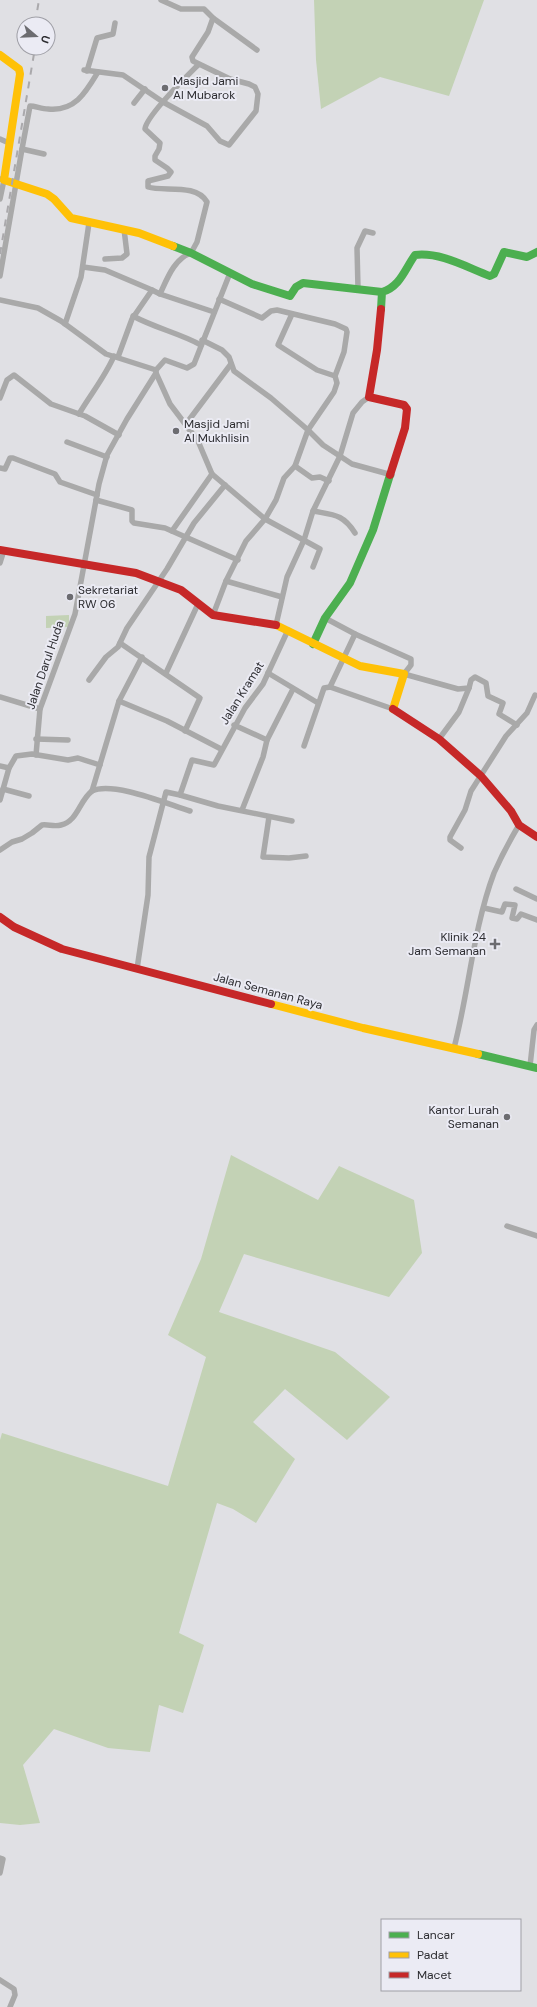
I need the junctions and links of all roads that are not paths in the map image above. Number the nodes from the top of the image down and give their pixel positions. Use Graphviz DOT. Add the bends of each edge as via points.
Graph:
graph roads {
  1 [pos="161,0"];
  2 [pos="213,18"];
  3 [pos="115,23"];
  4 [pos="257,50"];
  5 [pos="0,55"];
  6 [pos="198,65"];
  7 [pos="98,72"];
  8 [pos="145,89"];
  9 [pos="163,102"];
  10 [pos="134,103"];
  11 [pos="0,139"];
  12 [pos="9,144"];
  13 [pos="22,149"];
  14 [pos="44,154"];
  15 [pos="2,180"];
  16 [pos="16,183"];
  17 [pos="0,199"];
  18 [pos="90,223"];
  19 [pos="124,229"];
  20 [pos="373,233"];
  21 [pos="537,252"];
  22 [pos="191,253"];
  23 [pos="105,259"];
  24 [pos="83,267"];
  25 [pos="230,273"];
  26 [pos="0,276"];
  27 [pos="358,288"];
  28 [pos="152,290"];
  29 [pos="382,292"];
  30 [pos="160,294"];
  31 [pos="219,299"];
  32 [pos="0,300"];
  33 [pos="214,312"];
  34 [pos="292,314"];
  35 [pos="133,316"];
  36 [pos="65,324"];
  37 [pos="202,342"];
  38 [pos="116,357"];
  39 [pos="231,364"];
  40 [pos="156,372"];
  41 [pos="335,376"];
  42 [pos="369,397"];
  43 [pos="0,398"];
  44 [pos="79,414"];
  45 [pos="186,424"];
  46 [pos="308,430"];
  47 [pos="119,435"];
  48 [pos="67,442"];
  49 [pos="340,456"];
  50 [pos="107,457"];
  51 [pos="295,466"];
  52 [pos="0,468"];
  53 [pos="212,474"];
  54 [pos="392,475"];
  55 [pos="328,481"];
  56 [pos="225,485"];
  57 [pos="96,497"];
  58 [pos="313,511"];
  59 [pos="264,519"];
  60 [pos="172,531"];
  61 [pos="355,533"];
  62 [pos="186,538"];
  63 [pos="304,540"];
  64 [pos="2,550"];
  65 [pos="238,560"];
  66 [pos="0,563"];
  67 [pos="84,565"];
  68 [pos="313,567"];
  69 [pos="158,580"];
  70 [pos="226,581"];
  71 [pos="282,597"];
  72 [pos="198,604"];
  73 [pos="214,615"];
  74 [pos="325,618"];
  75 [pos="276,625"];
  76 [pos="288,630"];
  77 [pos="355,634"];
  78 [pos="120,643"];
  79 [pos="313,644"];
  80 [pos="142,657"];
  81 [pos="344,658"];
  82 [pos="166,673"];
  83 [pos="268,674"];
  84 [pos="404,674"];
  85 [pos="89,680"];
  86 [pos="330,687"];
  87 [pos="469,688"];
  88 [pos="293,689"];
  89 [pos="536,695"];
  90 [pos="0,697"];
  91 [pos="119,701"];
  92 [pos="318,702"];
  93 [pos="393,709"];
  94 [pos="40,710"];
  95 [pos="234,725"];
  96 [pos="518,725"];
  97 [pos="184,731"];
  98 [pos="36,739"];
  99 [pos="439,739"];
  100 [pos="68,740"];
  101 [pos="268,740"];
  102 [pos="304,746"];
  103 [pos="221,749"];
  104 [pos="36,755"];
  105 [pos="100,765"];
  106 [pos="0,766"];
  107 [pos="9,768"];
  108 [pos="481,776"];
  109 [pos="3,789"];
  110 [pos="92,791"];
  111 [pos="180,795"];
  112 [pos="29,796"];
  113 [pos="0,800"];
  114 [pos="163,803"];
  115 [pos="242,810"];
  116 [pos="190,811"];
  117 [pos="269,817"];
  118 [pos="292,821"];
  119 [pos="519,824"];
  120 [pos="537,837"];
  121 [pos="461,848"];
  122 [pos="0,850"];
  123 [pos="306,856"];
  124 [pos="516,889"];
  125 [pos="537,899"];
  126 [pos="484,908"];
  127 [pos="0,917"];
  128 [pos="537,920"];
  129 [pos="137,969"];
  130 [pos="537,1025"];
  131 [pos="454,1048"];
  132 [pos="533,1067"];
  133 [pos="507,1226"];
  134 [pos="537,1236"];
  135 [pos="0,1858"];
  136 [pos="0,1873"];
  137 [pos="0,1980"];
  138 [pos="10,2007"];
  1 -- 2 [label="street" via="181,9 204,9"];
  2 -- 4 [label="street"];
  2 -- 6 [label="street" via="208,32 192,57"];
  3 -- 7 [label="street" via="113,34 97,38 86,70"];
  5 -- 12 [label="street" via="19,69"];
  6 -- 9 [label="street"];
  6 -- 9 [label="street" via="249,84 258,94 256,111 233,142 225,145 207,126"];
  7 -- 8 [label="street" via="124,75"];
  7 -- 13 [label="street" via="86,92 73,105 56,109 30,106"];
  8 -- 9 [label="street"];
  8 -- 10 [label="street"];
  9 -- 22 [label="street" via="149,119 145,129 160,143 154,156 155,160 169,169 170,174 149,180 147,186 187,190 206,200 207,206 197,242"];
  11 -- 12 [label="street"];
  12 -- 15 [label="street"];
  13 -- 14 [label="street"];
  13 -- 16 [label="street"];
  15 -- 16 [label="street"];
  15 -- 17 [label="street"];
  16 -- 18 [label="street" via="47,194 71,218"];
  16 -- 26 [label="street"];
  18 -- 19 [label="street"];
  18 -- 24 [label="street"];
  19 -- 22 [label="street"];
  19 -- 23 [label="street" via="127,254 122,258"];
  20 -- 27 [label="street" via="365,231 358,246"];
  21 -- 29 [label="street" via="528,257 504,252 494,274 490,276 433,256 415,255 400,281 388,291"];
  22 -- 25 [label="street"];
  22 -- 30 [label="street" via="185,255 175,266"];
  24 -- 28 [label="street" via="105,270"];
  24 -- 36 [label="street"];
  25 -- 27 [label="street" via="289,297 296,287 303,283"];
  25 -- 31 [label="street"];
  27 -- 29 [label="street"];
  28 -- 30 [label="street"];
  28 -- 35 [label="street"];
  29 -- 42 [label="street" via="377,350"];
  30 -- 33 [label="street"];
  31 -- 33 [label="street"];
  31 -- 34 [label="street" via="262,318 273,310"];
  32 -- 36 [label="street" via="38,308"];
  33 -- 37 [label="street"];
  34 -- 41 [label="street" via="278,345 317,370"];
  34 -- 41 [label="street" via="346,329 344,352"];
  35 -- 37 [label="street" via="151,326"];
  35 -- 38 [label="street"];
  36 -- 38 [label="street" via="106,354"];
  37 -- 39 [label="street" via="222,350 229,357"];
  37 -- 40 [label="street" via="194,364 187,368 165,360"];
  38 -- 40 [label="street"];
  38 -- 44 [label="street" via="90,393"];
  39 -- 45 [label="street"];
  39 -- 46 [label="street" via="234,371"];
  40 -- 45 [label="street" via="170,404"];
  40 -- 47 [label="street, Jalan Darul Huda"];
  41 -- 46 [label="street" via="337,383 334,392"];
  42 -- 49 [label="street" via="353,413"];
  42 -- 54 [label="street" via="404,405 407,409 405,428"];
  43 -- 44 [label="street" via="7,380 14,375 51,404"];
  44 -- 47 [label="street"];
  45 -- 53 [label="street" via="198,441"];
  46 -- 49 [label="street" via="323,445"];
  46 -- 51 [label="street"];
  47 -- 50 [label="street, Jalan Darul Huda"];
  48 -- 50 [label="street"];
  49 -- 54 [label="street" via="352,464"];
  49 -- 55 [label="street"];
  50 -- 57 [label="street, Jalan Darul Huda"];
  51 -- 55 [label="street" via="312,478 320,477"];
  51 -- 59 [label="street" via="284,478 276,500"];
  52 -- 57 [label="street" via="5,468 10,458 13,458 55,474 60,482"];
  53 -- 56 [label="street"];
  53 -- 60 [label="street"];
  54 -- 74 [label="street" via="373,530 350,583"];
  55 -- 58 [label="street"];
  56 -- 59 [label="street"];
  56 -- 62 [label="street" via="194,523"];
  57 -- 60 [label="street" via="131,510 134,523"];
  57 -- 67 [label="street, Jalan Darul Huda"];
  58 -- 61 [label="street" via="338,516 347,521"];
  58 -- 63 [label="street"];
  59 -- 63 [label="street"];
  59 -- 65 [label="street" via="246,541"];
  60 -- 62 [label="street"];
  62 -- 65 [label="street" via="197,540"];
  62 -- 69 [label="street"];
  63 -- 68 [label="street" via="320,549"];
  63 -- 71 [label="street" via="287,578"];
  64 -- 66 [label="street"];
  64 -- 67 [label="street"];
  65 -- 70 [label="street"];
  67 -- 69 [label="street" via="136,573"];
  67 -- 94 [label="street, Jalan Darul Huda" via="70,630"];
  69 -- 72 [label="street" via="181,590"];
  69 -- 78 [label="street"];
  70 -- 71 [label="street"];
  70 -- 73 [label="street"];
  71 -- 75 [label="street"];
  72 -- 73 [label="street"];
  72 -- 82 [label="street"];
  73 -- 75 [label="street"];
  74 -- 77 [label="street"];
  74 -- 79 [label="street"];
  75 -- 76 [label="street"];
  76 -- 79 [label="street"];
  76 -- 83 [label="street, Jalan Kramat"];
  77 -- 81 [label="street"];
  77 -- 84 [label="street" via="411,658 411,666"];
  78 -- 80 [label="street"];
  78 -- 85 [label="street"];
  79 -- 81 [label="street"];
  80 -- 82 [label="street"];
  80 -- 91 [label="street"];
  81 -- 84 [label="street" via="360,666"];
  81 -- 86 [label="street"];
  82 -- 97 [label="street" via="200,698"];
  83 -- 88 [label="street"];
  83 -- 95 [label="street, Jalan Kramat"];
  84 -- 87 [label="street" via="458,688"];
  84 -- 93 [label="street"];
  86 -- 92 [label="street" via="325,688"];
  86 -- 93 [label="street"];
  87 -- 96 [label="street" via="471,680 475,677 486,683 488,696 503,703 499,714"];
  87 -- 99 [label="street" via="459,712"];
  88 -- 92 [label="street"];
  88 -- 101 [label="street"];
  89 -- 96 [label="street"];
  90 -- 94 [label="street"];
  91 -- 97 [label="street" via="148,712"];
  91 -- 105 [label="street"];
  92 -- 102 [label="street"];
  93 -- 99 [label="street"];
  94 -- 98 [label="street, Jalan Darul Huda"];
  95 -- 101 [label="street"];
  95 -- 103 [label="street, Jalan Kramat"];
  96 -- 108 [label="street" via="506,736"];
  97 -- 103 [label="street"];
  98 -- 100 [label="street"];
  98 -- 104 [label="street, Jalan Darul Huda"];
  99 -- 108 [label="street"];
  101 -- 115 [label="street"];
  103 -- 111 [label="street, Jalan Kramat" via="212,766 192,761"];
  104 -- 105 [label="street" via="68,760 78,758"];
  104 -- 107 [label="street" via="16,756"];
  105 -- 110 [label="street"];
  106 -- 107 [label="street"];
  107 -- 109 [label="street"];
  108 -- 119 [label="street"];
  108 -- 121 [label="street" via="471,791 465,810 450,837 450,840"];
  109 -- 112 [label="street"];
  109 -- 113 [label="street"];
  110 -- 114 [label="street" via="99,788 114,788"];
  110 -- 122 [label="street" via="71,821 58,826 42,825"];
  111 -- 114 [label="street" via="167,791"];
  111 -- 115 [label="street" via="208,804"];
  114 -- 116 [label="street"];
  114 -- 129 [label="street" via="149,857 148,895"];
  115 -- 117 [label="street"];
  117 -- 118 [label="street"];
  117 -- 123 [label="street" via="263,857"];
  119 -- 120 [label="street"];
  119 -- 126 [label="street" via="494,873"];
  124 -- 125 [label="street"];
  126 -- 128 [label="street" via="502,912 505,904 515,905 512,918 517,919 521,914"];
  126 -- 131 [label="street"];
  127 -- 129 [label="street, Jalan Semanan Raya" via="14,927 54,945"];
  129 -- 131 [label="street, Jalan Semanan Raya" via="363,1028"];
  130 -- 132 [label="street" via="534,1030"];
  131 -- 132 [label="street, Jalan Semanan Raya"];
  133 -- 134 [label="street"];
  135 -- 136 [label="street" via="3,1859"];
  137 -- 138 [label="street" via="14,1990 15,1995"];
}
